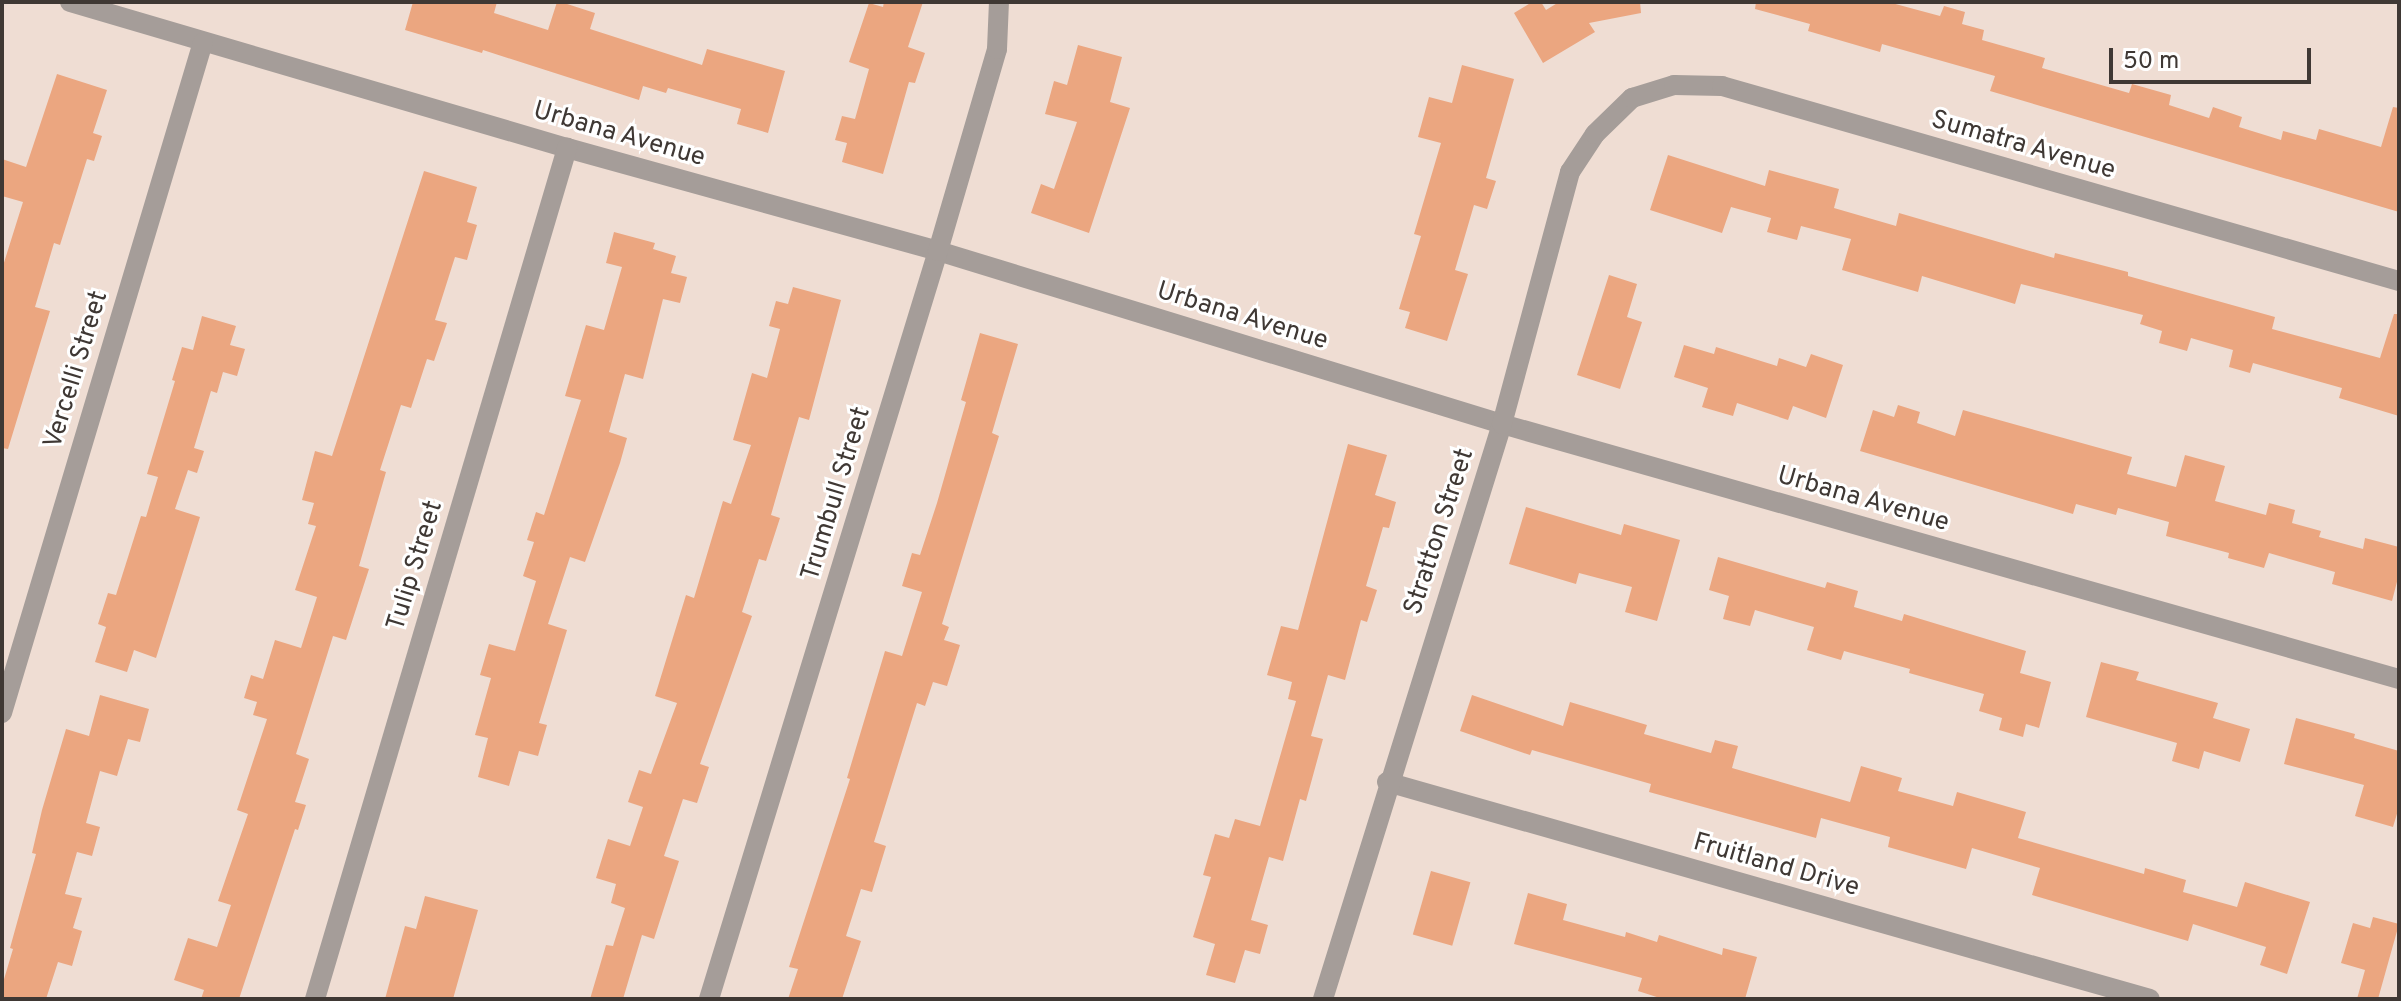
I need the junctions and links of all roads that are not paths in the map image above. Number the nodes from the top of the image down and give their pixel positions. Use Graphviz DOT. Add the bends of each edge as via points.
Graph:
graph roads {
  1 [pos="70,2"];
  2 [pos="999,2"];
  3 [pos="203,42"];
  4 [pos="1632,98"];
  5 [pos="567,148"];
  6 [pos="938,251"];
  7 [pos="2399,281"];
  8 [pos="1502,424"];
  9 [pos="2399,679"];
  10 [pos="2,713"];
  11 [pos="1387,782"];
  12 [pos="315,999"];
  13 [pos="709,999"];
  14 [pos="1323,999"];
  15 [pos="2150,999"];
  1 -- 3 [label="street, Urbana Avenue"];
  2 -- 6 [label="street, Trumbull Street" via="997,49"];
  3 -- 5 [label="street, Urbana Avenue"];
  3 -- 10 [label="street, Vercelli Street"];
  4 -- 7 [label="street, Sumatra Avenue" via="1674,85 1722,86"];
  4 -- 8 [label="street, Stratton Street" via="1595,134 1570,172"];
  5 -- 6 [label="street, Urbana Avenue"];
  5 -- 12 [label="street, Tulip Street"];
  6 -- 8 [label="street, Urbana Avenue"];
  6 -- 13 [label="street, Trumbull Street"];
  8 -- 9 [label="street, Urbana Avenue"];
  8 -- 11 [label="street, Stratton Street"];
  11 -- 14 [label="street, Stratton Street"];
  11 -- 15 [label="street, Fruitland Drive"];
}
